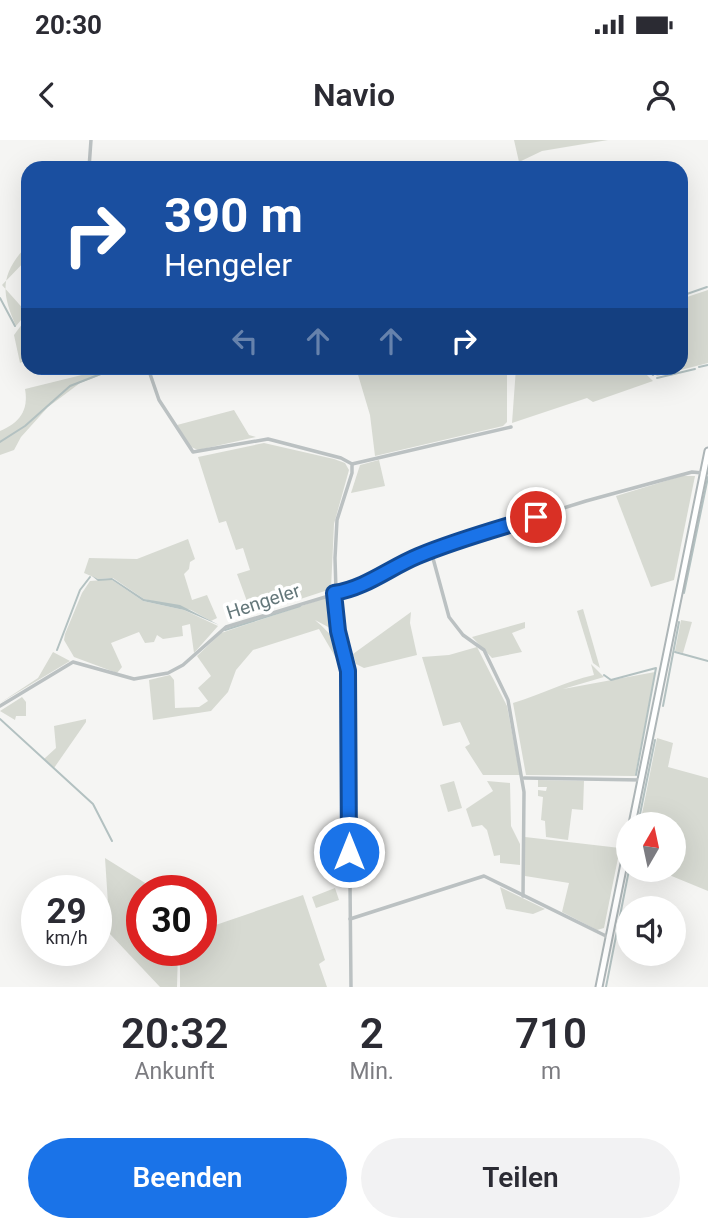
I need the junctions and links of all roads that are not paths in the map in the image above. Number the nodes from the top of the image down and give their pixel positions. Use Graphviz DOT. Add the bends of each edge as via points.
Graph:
graph roads {
  1 [pos="91,140"];
  2 [pos="90,161"];
  3 [pos="150,375"];
  4 [pos="511,427"];
  5 [pos="708,451"];
  6 [pos="352,464"];
  7 [pos="704,473"];
  8 [pos="431,551"];
  9 [pos="334,593"];
  10 [pos="0,706"];
  11 [pos="523,778"];
  12 [pos="641,780"];
  13 [pos="634,812"];
  14 [pos="621,882"];
  15 [pos="523,895"];
  16 [pos="349,919"];
  17 [pos="610,938"];
  18 [pos="351,987"];
  19 [pos="599,987"];
  1 -- 2 [label="street"];
  3 -- 6 [label="street" via="159,400 193,452 268,439"];
  4 -- 6 [label="street"];
  5 -- 7 [label="main road"];
  6 -- 9 [label="street" via="337,520"];
  7 -- 8 [label="street, Hengeler" via="692,472 586,501"];
  7 -- 12 [label="main road"];
  8 -- 9 [label="street, Hengeler" via="363,585"];
  8 -- 11 [label="street" via="449,617 484,650 506,694"];
  9 -- 10 [label="street, Hengeler" via="226,627 168,673 134,679 74,662"];
  9 -- 16 [label="street" via="348,671"];
  11 -- 12 [label="street"];
  11 -- 15 [label="street"];
  12 -- 13 [label="main road"];
  14 -- 17 [label="main road"];
  15 -- 16 [label="street" via="479,877"];
  15 -- 17 [label="street"];
  16 -- 18 [label="street"];
  17 -- 19 [label="main road"];
}
